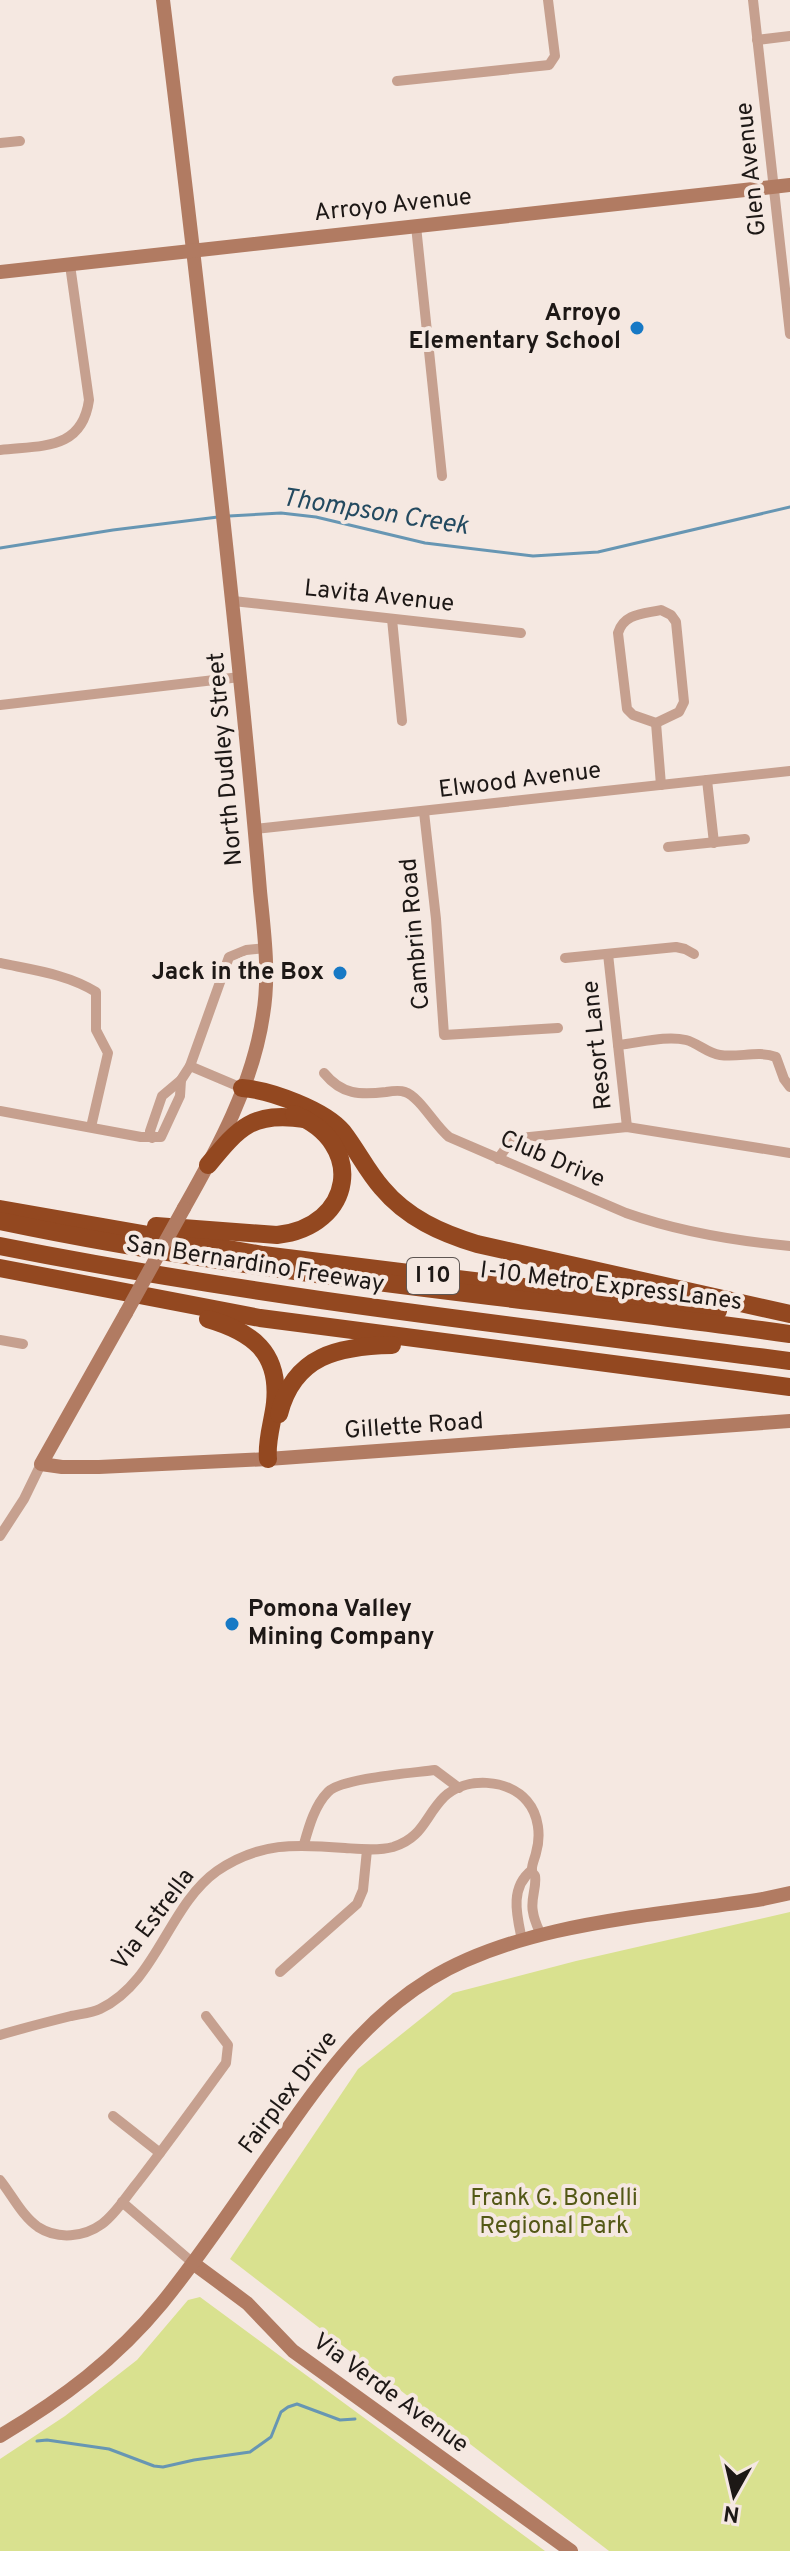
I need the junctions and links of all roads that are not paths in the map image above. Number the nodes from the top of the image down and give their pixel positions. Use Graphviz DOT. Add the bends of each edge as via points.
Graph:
graph roads {
  1 [pos="163,0"];
  2 [pos="548,0"];
  3 [pos="753,0"];
  4 [pos="790,36"];
  5 [pos="757,40"];
  6 [pos="397,81"];
  7 [pos="20,141"];
  8 [pos="0,143"];
  9 [pos="790,185"];
  10 [pos="774,186"];
  11 [pos="416,226"];
  12 [pos="193,249"];
  13 [pos="70,265"];
  14 [pos="0,272"];
  15 [pos="789,316"];
  16 [pos="790,334"];
  17 [pos="0,450"];
  18 [pos="442,476"];
  19 [pos="233,601"];
  20 [pos="392,619"];
  21 [pos="521,633"];
  22 [pos="240,677"];
  23 [pos="0,705"];
  24 [pos="402,721"];
  25 [pos="656,723"];
  26 [pos="790,771"];
  27 [pos="707,780"];
  28 [pos="661,785"];
  29 [pos="424,812"];
  30 [pos="255,829"];
  31 [pos="745,839"];
  32 [pos="714,843"];
  33 [pos="668,847"];
  34 [pos="265,948"];
  35 [pos="608,954"];
  36 [pos="694,954"];
  37 [pos="565,958"];
  38 [pos="0,963"];
  39 [pos="558,1028"];
  40 [pos="618,1045"];
  41 [pos="190,1066"];
  42 [pos="324,1073"];
  43 [pos="181,1080"];
  44 [pos="790,1087"];
  45 [pos="242,1088"];
  46 [pos="159,1103"];
  47 [pos="0,1111"];
  48 [pos="174,1111"];
  49 [pos="305,1119"];
  50 [pos="91,1127"];
  51 [pos="627,1127"];
  52 [pos="152,1138"];
  53 [pos="790,1153"];
  54 [pos="498,1159"];
  55 [pos="208,1165"];
  56 [pos="0,1209"];
  57 [pos="0,1221"];
  58 [pos="78,1222"];
  59 [pos="0,1232"];
  60 [pos="0,1246"];
  61 [pos="790,1246"];
  62 [pos="0,1268"];
  63 [pos="114,1291"];
  64 [pos="790,1314"];
  65 [pos="790,1321"];
  66 [pos="493,1324"];
  67 [pos="790,1334"];
  68 [pos="0,1340"];
  69 [pos="23,1344"];
  70 [pos="472,1345"];
  71 [pos="790,1361"];
  72 [pos="790,1387"];
  73 [pos="790,1421"];
  74 [pos="268,1459"];
  75 [pos="41,1464"];
  76 [pos="0,1536"];
  77 [pos="459,1788"];
  78 [pos="304,1844"];
  79 [pos="367,1850"];
  80 [pos="532,1870"];
  81 [pos="790,1893"];
  82 [pos="516,1898"];
  83 [pos="532,1899"];
  84 [pos="541,1935"];
  85 [pos="522,1940"];
  86 [pos="280,1972"];
  87 [pos="206,2016"];
  88 [pos="0,2035"];
  89 [pos="113,2116"];
  90 [pos="160,2153"];
  91 [pos="0,2180"];
  92 [pos="122,2202"];
  93 [pos="193,2263"];
  94 [pos="0,2436"];
  95 [pos="571,2551"];
  1 -- 12 [label="street, North Dudley Street"];
  2 -- 6 [label="street" via="555,56 549,65"];
  3 -- 5 [label="street, Glen Avenue"];
  4 -- 5 [label="street"];
  5 -- 10 [label="street, Glen Avenue"];
  7 -- 8 [label="street"];
  9 -- 10 [label="street, Arroyo Avenue"];
  10 -- 11 [label="street, Arroyo Avenue"];
  10 -- 15 [label="street, Glen Avenue"];
  11 -- 12 [label="street, Arroyo Avenue"];
  11 -- 18 [label="street"];
  12 -- 13 [label="street, Arroyo Avenue"];
  12 -- 19 [label="street, North Dudley Street"];
  13 -- 14 [label="street, Arroyo Avenue"];
  13 -- 17 [label="street" via="87,414 67,440"];
  15 -- 16 [label="street, Glen Avenue"];
  19 -- 20 [label="street, Lavita Avenue"];
  19 -- 22 [label="street, North Dudley Street"];
  20 -- 21 [label="street, Lavita Avenue"];
  20 -- 24 [label="street"];
  22 -- 23 [label="street"];
  22 -- 30 [label="street, North Dudley Street"];
  25 -- 25 [label="street" via="679,712 684,702 676,622 661,610 628,617 618,633 627,709"];
  25 -- 28 [label="street"];
  26 -- 27 [label="street, Elwood Avenue"];
  27 -- 28 [label="street, Elwood Avenue"];
  27 -- 32 [label="street"];
  28 -- 29 [label="street, Elwood Avenue"];
  29 -- 30 [label="street, Elwood Avenue"];
  29 -- 39 [label="street, Cambrin Road" via="444,1035"];
  30 -- 34 [label="street, North Dudley Street"];
  31 -- 32 [label="street"];
  32 -- 33 [label="street"];
  34 -- 41 [label="street" via="229,957"];
  34 -- 45 [label="street, North Dudley Street" via="264,1011"];
  35 -- 36 [label="street" via="676,947"];
  35 -- 37 [label="street, Resort Lane"];
  35 -- 40 [label="street, Resort Lane"];
  38 -- 50 [label="street" via="59,976 96,992 96,1030 108,1053"];
  40 -- 44 [label="street" via="680,1039 718,1055 766,1053 776,1057"];
  40 -- 51 [label="street, Resort Lane"];
  41 -- 43 [label="street"];
  41 -- 45 [label="street"];
  42 -- 54 [label="street, Club Drive" via="332,1083 358,1095 406,1092 449,1137"];
  43 -- 46 [label="street"];
  43 -- 48 [label="street"];
  45 -- 49 [label="highway" via="253,1098"];
  45 -- 55 [label="street, North Dudley Street"];
  45 -- 64 [label="highway" via="258,1089 332,1121 383,1189 414,1217 451,1236"];
  46 -- 48 [label="street"];
  46 -- 52 [label="street"];
  47 -- 50 [label="street"];
  48 -- 52 [label="street" via="161,1137"];
  49 -- 55 [label="highway" via="280,1116 244,1126"];
  49 -- 58 [label="highway" via="334,1145 343,1174 334,1204 311,1227 277,1235"];
  50 -- 52 [label="street"];
  51 -- 53 [label="street"];
  51 -- 54 [label="street" via="520,1138"];
  54 -- 61 [label="street, Club Drive" via="644,1219"];
  55 -- 75 [label="street, North Dudley Street, bridge"];
  56 -- 58 [label="highway, San Bernardino Freeway / I 10"];
  57 -- 67 [label="highway, I-10 Metro ExpressLanes" via="283,1271"];
  58 -- 65 [label="highway, San Bernardino Freeway / I 10" via="263,1255"];
  59 -- 66 [label="highway, I-10 Metro ExpressLanes" via="191,1267 463,1306"];
  60 -- 66 [label="highway, San Bernardino Freeway / I 10" via="210,1284"];
  62 -- 63 [label="highway"];
  63 -- 70 [label="highway" via="260,1318"];
  63 -- 74 [label="highway" via="230,1325 257,1342 266,1352 274,1381"];
  66 -- 71 [label="highway, San Bernardino Freeway / I 10"];
  68 -- 69 [label="street"];
  70 -- 72 [label="highway"];
  70 -- 74 [label="highway" via="359,1346 324,1356 299,1374 283,1399"];
  73 -- 74 [label="street, Gillette Road"];
  74 -- 75 [label="street, Gillette Road" via="99,1467"];
  75 -- 76 [label="street"];
  77 -- 78 [label="street" via="435,1770 346,1783 329,1790 311,1818"];
  77 -- 79 [label="street, Via Estrella" via="408,1840"];
  77 -- 80 [label="street" via="499,1784 527,1801 539,1834"];
  78 -- 79 [label="street, Via Estrella"];
  78 -- 88 [label="street, Via Estrella" via="265,1847 217,1872 195,1891 139,1975 100,2009"];
  79 -- 86 [label="street" via="357,1904"];
  80 -- 82 [label="street"];
  80 -- 83 [label="street"];
  81 -- 84 [label="street, Fairplex Drive"];
  82 -- 83 [label="street"];
  82 -- 85 [label="street"];
  83 -- 84 [label="street"];
  84 -- 85 [label="street, Fairplex Drive"];
  85 -- 93 [label="street, Fairplex Drive" via="431,1978 365,2029 314,2088"];
  87 -- 90 [label="street" via="228,2045 226,2063"];
  89 -- 90 [label="street"];
  90 -- 92 [label="street"];
  91 -- 92 [label="street" via="28,2218 55,2234 89,2232"];
  92 -- 93 [label="street"];
  93 -- 94 [label="street, Fairplex Drive" via="106,2362 60,2399"];
  93 -- 95 [label="street, Via Verde Avenue" via="247,2303 293,2351"];
}
